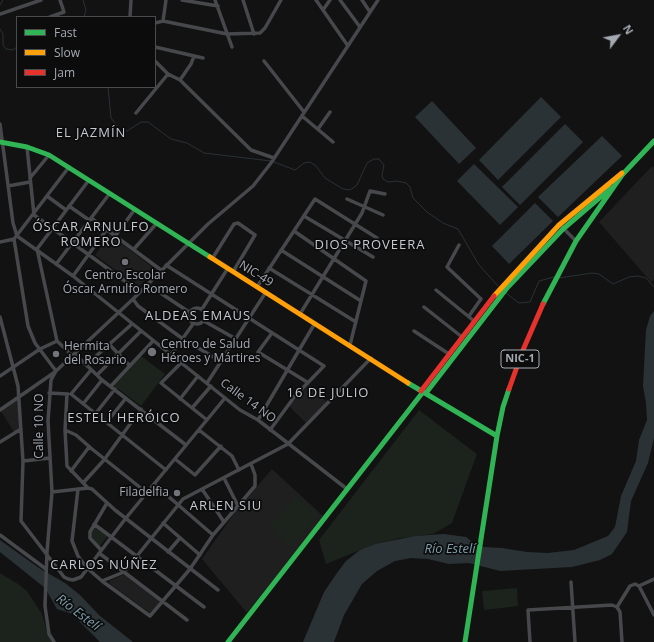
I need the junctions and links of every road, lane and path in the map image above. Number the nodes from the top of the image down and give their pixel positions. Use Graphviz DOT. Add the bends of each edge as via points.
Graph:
graph roads {
  1 [pos="41,0"];
  2 [pos="60,0"];
  3 [pos="131,0"];
  4 [pos="166,0"];
  5 [pos="182,0"];
  6 [pos="215,0"];
  7 [pos="242,0"];
  8 [pos="281,0"];
  9 [pos="316,0"];
  10 [pos="330,0"];
  11 [pos="340,0"];
  12 [pos="362,0"];
  13 [pos="378,0"];
  14 [pos="218,6"];
  15 [pos="322,10"];
  16 [pos="370,12"];
  17 [pos="0,14"];
  18 [pos="53,16"];
  19 [pos="130,16"];
  20 [pos="163,21"];
  21 [pos="156,23"];
  22 [pos="360,27"];
  23 [pos="227,34"];
  24 [pos="254,34"];
  25 [pos="348,46"];
  26 [pos="156,47"];
  27 [pos="232,47"];
  28 [pos="194,56"];
  29 [pos="203,58"];
  30 [pos="264,61"];
  31 [pos="156,62"];
  32 [pos="168,74"];
  33 [pos="180,80"];
  34 [pos="304,112"];
  35 [pos="330,112"];
  36 [pos="136,113"];
  37 [pos="302,116"];
  38 [pos="0,124"];
  39 [pos="318,129"];
  40 [pos="654,141"];
  41 [pos="333,142"];
  42 [pos="2,143"];
  43 [pos="27,147"];
  44 [pos="49,155"];
  45 [pos="273,160"];
  46 [pos="630,166"];
  47 [pos="69,167"];
  48 [pos="89,179"];
  49 [pos="30,180"];
  50 [pos="614,185"];
  51 [pos="8,186"];
  52 [pos="110,193"];
  53 [pos="386,194"];
  54 [pos="47,196"];
  55 [pos="347,199"];
  56 [pos="69,206"];
  57 [pos="365,208"];
  58 [pos="135,209"];
  59 [pos="66,210"];
  60 [pos="34,215"];
  61 [pos="304,216"];
  62 [pos="383,216"];
  63 [pos="90,219"];
  64 [pos="157,223"];
  65 [pos="356,223"];
  66 [pos="561,227"];
  67 [pos="52,229"];
  68 [pos="107,229"];
  69 [pos="294,231"];
  70 [pos="116,235"];
  71 [pos="15,237"];
  72 [pos="377,238"];
  73 [pos="345,241"];
  74 [pos="576,241"];
  75 [pos="0,242"];
  76 [pos="73,242"];
  77 [pos="188,243"];
  78 [pos="459,245"];
  79 [pos="37,249"];
  80 [pos="134,249"];
  81 [pos="281,250"];
  82 [pos="89,255"];
  83 [pos="373,257"];
  84 [pos="334,258"];
  85 [pos="212,259"];
  86 [pos="57,263"];
  87 [pos="166,265"];
  88 [pos="228,268"];
  89 [pos="269,268"];
  90 [pos="161,270"];
  91 [pos="233,272"];
  92 [pos="73,276"];
  93 [pos="323,277"];
  94 [pos="147,284"];
  95 [pos="257,287"];
  96 [pos="436,290"];
  97 [pos="140,292"];
  98 [pos="266,292"];
  99 [pos="211,294"];
  100 [pos="312,295"];
  101 [pos="134,299"];
  102 [pos="361,301"];
  103 [pos="424,307"];
  104 [pos="202,309"];
  105 [pos="189,312"];
  106 [pos="118,313"];
  107 [pos="300,314"];
  108 [pos="469,316"];
  109 [pos="0,317"];
  110 [pos="249,318"];
  111 [pos="204,321"];
  112 [pos="356,322"];
  113 [pos="476,322"];
  114 [pos="315,323"];
  115 [pos="132,324"];
  116 [pos="194,324"];
  117 [pos="141,331"];
  118 [pos="414,331"];
  119 [pos="272,333"];
  120 [pos="462,337"];
  121 [pos="183,339"];
  122 [pos="236,339"];
  123 [pos="5,340"];
  124 [pos="57,341"];
  125 [pos="153,341"];
  126 [pos="0,343"];
  127 [pos="108,344"];
  128 [pos="350,345"];
  129 [pos="40,349"];
  130 [pos="298,350"];
  131 [pos="119,354"];
  132 [pos="449,354"];
  133 [pos="74,355"];
  134 [pos="171,355"];
  135 [pos="372,358"];
  136 [pos="222,362"];
  137 [pos="181,363"];
  138 [pos="86,365"];
  139 [pos="13,366"];
  140 [pos="130,366"];
  141 [pos="91,370"];
  142 [pos="287,370"];
  143 [pos="56,371"];
  144 [pos="97,375"];
  145 [pos="0,376"];
  146 [pos="198,376"];
  147 [pos="102,380"];
  148 [pos="307,382"];
  149 [pos="207,383"];
  150 [pos="111,386"];
  151 [pos="211,386"];
  152 [pos="115,389"];
  153 [pos="423,392"];
  154 [pos="49,393"];
  155 [pos="69,394"];
  156 [pos="19,396"];
  157 [pos="126,398"];
  158 [pos="225,398"];
  159 [pos="180,399"];
  160 [pos="83,404"];
  161 [pos="192,408"];
  162 [pos="141,409"];
  163 [pos="0,410"];
  164 [pos="96,413"];
  165 [pos="207,420"];
  166 [pos="258,420"];
  167 [pos="107,422"];
  168 [pos="21,429"];
  169 [pos="65,430"];
  170 [pos="199,430"];
  171 [pos="270,430"];
  172 [pos="121,435"];
  173 [pos="497,436"];
  174 [pos="0,442"];
  175 [pos="288,444"];
  176 [pos="186,445"];
  177 [pos="221,446"];
  178 [pos="89,447"];
  179 [pos="50,458"];
  180 [pos="175,459"];
  181 [pos="104,460"];
  182 [pos="23,461"];
  183 [pos="251,464"];
  184 [pos="166,470"];
  185 [pos="239,470"];
  186 [pos="71,471"];
  187 [pos="224,478"];
  188 [pos="84,482"];
  189 [pos="154,484"];
  190 [pos="88,488"];
  191 [pos="202,488"];
  192 [pos="78,489"];
  193 [pos="347,490"];
  194 [pos="52,492"];
  195 [pos="147,493"];
  196 [pos="107,503"];
  197 [pos="178,504"];
  198 [pos="238,506"];
  199 [pos="126,518"];
  200 [pos="224,522"];
  201 [pos="163,523"];
  202 [pos="94,524"];
  203 [pos="0,535"];
  204 [pos="213,535"];
  205 [pos="112,537"];
  206 [pos="150,538"];
  207 [pos="180,538"];
  208 [pos="46,552"];
  209 [pos="100,552"];
  210 [pos="168,552"];
  211 [pos="200,555"];
  212 [pos="137,556"];
  213 [pos="87,568"];
  214 [pos="46,569"];
  215 [pos="190,569"];
  216 [pos="124,572"];
  217 [pos="654,579"];
  218 [pos="102,581"];
  219 [pos="571,582"];
  220 [pos="176,584"];
  221 [pos="639,586"];
  222 [pos="218,590"];
  223 [pos="162,600"];
  224 [pos="204,607"];
  225 [pos="617,607"];
  226 [pos="572,608"];
  227 [pos="654,615"];
  228 [pos="187,620"];
  229 [pos="54,642"];
  230 [pos="228,642"];
  231 [pos="465,642"];
  232 [pos="530,642"];
  233 [pos="575,642"];
  234 [pos="622,642"];
  1 -- 17 [label="street"];
  2 -- 18 [label="street" via="64,12"];
  3 -- 19 [label="street"];
  4 -- 20 [label="street"];
  5 -- 14 [label="street"];
  6 -- 14 [label="street"];
  7 -- 24 [label="street"];
  8 -- 24 [label="street" via="263,32"];
  9 -- 15 [label="street"];
  10 -- 15 [label="street"];
  11 -- 22 [label="street"];
  12 -- 16 [label="street"];
  13 -- 16 [label="street, Calle 10 NO"];
  14 -- 23 [label="street"];
  15 -- 25 [label="street"];
  16 -- 22 [label="street, Calle 10 NO"];
  20 -- 21 [label="street"];
  20 -- 23 [label="street"];
  22 -- 25 [label="street, Calle 10 NO"];
  23 -- 24 [label="street"];
  23 -- 27 [label="street"];
  25 -- 34 [label="street, Calle 10 NO"];
  26 -- 28 [label="street"];
  28 -- 29 [label="street"];
  28 -- 33 [label="street"];
  30 -- 34 [label="street"];
  31 -- 32 [label="street"];
  32 -- 33 [label="street"];
  32 -- 36 [label="street"];
  33 -- 45 [label="street" via="251,150"];
  34 -- 37 [label="street, Calle 10 NO"];
  35 -- 39 [label="street"];
  37 -- 39 [label="street"];
  37 -- 45 [label="street, Calle 10 NO"];
  38 -- 42 [label="street"];
  39 -- 41 [label="street"];
  40 -- 46 [label="main road, NIC-1"];
  42 -- 43 [label="main road, NIC-49 / NIC-49"];
  42 -- 51 [label="street"];
  43 -- 44 [label="main road, NIC-49 / NIC-49"];
  43 -- 49 [label="street"];
  44 -- 47 [label="main road, NIC-49 / NIC-49"];
  44 -- 49 [label="street"];
  45 -- 77 [label="street, Calle 10 NO" via="248,191"];
  46 -- 50 [label="main road, NIC-1"];
  46 -- 66 [label="main road"];
  47 -- 48 [label="main road, NIC-49 / NIC-49"];
  47 -- 54 [label="street"];
  48 -- 52 [label="main road, NIC-49 / NIC-49"];
  48 -- 56 [label="street"];
  49 -- 51 [label="street"];
  49 -- 60 [label="street"];
  50 -- 66 [label="main road"];
  50 -- 74 [label="main road, NIC-1"];
  51 -- 71 [label="street"];
  52 -- 58 [label="main road, NIC-49 / NIC-49"];
  52 -- 63 [label="street"];
  53 -- 57 [label="street" via="371,190"];
  54 -- 59 [label="street"];
  54 -- 60 [label="street"];
  55 -- 57 [label="street"];
  56 -- 59 [label="street"];
  56 -- 63 [label="street"];
  57 -- 62 [label="street"];
  57 -- 65 [label="street"];
  58 -- 64 [label="main road, NIC-49 / NIC-49"];
  58 -- 70 [label="street"];
  59 -- 67 [label="street"];
  60 -- 67 [label="street"];
  60 -- 71 [label="street"];
  61 -- 65 [label="street" via="315,199"];
  61 -- 69 [label="street"];
  61 -- 73 [label="street"];
  63 -- 68 [label="street"];
  63 -- 76 [label="street"];
  64 -- 77 [label="main road, NIC-49 / NIC-49"];
  64 -- 80 [label="street"];
  65 -- 72 [label="street"];
  65 -- 73 [label="street"];
  66 -- 74 [label="street"];
  66 -- 113 [label="main road" via="505,286"];
  67 -- 76 [label="street"];
  67 -- 79 [label="street"];
  68 -- 70 [label="street"];
  68 -- 82 [label="street"];
  69 -- 81 [label="street"];
  69 -- 84 [label="street"];
  70 -- 80 [label="street"];
  71 -- 75 [label="street"];
  71 -- 79 [label="street, Calle 14 NO"];
  71 -- 129 [label="street" via="28,326"];
  73 -- 83 [label="street"];
  73 -- 84 [label="street"];
  74 -- 173 [label="main road, NIC-1" via="551,286 521,357 503,406"];
  76 -- 82 [label="street"];
  76 -- 86 [label="street"];
  77 -- 85 [label="main road, NIC-49 / NIC-49"];
  77 -- 87 [label="street, Calle 10 NO"];
  78 -- 108 [label="street" via="447,267 481,299"];
  79 -- 86 [label="street, Calle 14 NO"];
  79 -- 124 [label="street"];
  80 -- 90 [label="street"];
  81 -- 89 [label="street"];
  81 -- 93 [label="street"];
  82 -- 92 [label="street"];
  82 -- 97 [label="street"];
  84 -- 93 [label="street"];
  84 -- 102 [label="street" via="366,281"];
  85 -- 88 [label="main road, NIC-49 / NIC-49"];
  85 -- 91 [label="street" via="234,224 238,223 255,235"];
  86 -- 92 [label="street, Calle 14 NO"];
  87 -- 90 [label="street, Calle 10 NO"];
  87 -- 99 [label="street"];
  88 -- 91 [label="main road, NIC-49 / NIC-49"];
  88 -- 99 [label="street"];
  89 -- 95 [label="street"];
  89 -- 100 [label="street"];
  90 -- 94 [label="street, Calle 10 NO"];
  91 -- 95 [label="main road, NIC-49 / NIC-49"];
  92 -- 106 [label="street, Calle 14 NO"];
  93 -- 100 [label="street"];
  93 -- 102 [label="street"];
  94 -- 97 [label="street, Calle 10 NO"];
  94 -- 105 [label="street"];
  95 -- 98 [label="main road, NIC-49 / NIC-49"];
  96 -- 108 [label="street"];
  97 -- 101 [label="street, Calle 10 NO"];
  98 -- 107 [label="main road, NIC-49 / NIC-49"];
  98 -- 110 [label="street"];
  99 -- 104 [label="street"];
  99 -- 110 [label="street"];
  100 -- 107 [label="street"];
  100 -- 112 [label="street"];
  101 -- 106 [label="street, Calle 10 NO"];
  101 -- 121 [label="street" via="138,306"];
  102 -- 112 [label="street"];
  103 -- 120 [label="street"];
  104 -- 105 [label="street" via="195,308"];
  104 -- 111 [label="street" via="205,314"];
  105 -- 116 [label="street" via="189,319"];
  106 -- 115 [label="street, Calle 14 NO"];
  106 -- 133 [label="street, Calle 10 NO"];
  107 -- 114 [label="main road, NIC-49 / NIC-49"];
  108 -- 113 [label="street"];
  109 -- 123 [label="street"];
  110 -- 119 [label="street"];
  110 -- 122 [label="street"];
  111 -- 116 [label="street"];
  111 -- 122 [label="street"];
  112 -- 128 [label="street"];
  113 -- 120 [label="main road"];
  113 -- 153 [label="main road"];
  114 -- 128 [label="main road, NIC-49 / NIC-49"];
  114 -- 130 [label="street"];
  115 -- 117 [label="street, Calle 14 NO"];
  115 -- 127 [label="street"];
  116 -- 121 [label="street"];
  117 -- 125 [label="street, Calle 14 NO"];
  117 -- 131 [label="street"];
  118 -- 132 [label="street"];
  119 -- 130 [label="street"];
  119 -- 142 [label="street" via="258,352"];
  120 -- 132 [label="main road"];
  121 -- 134 [label="street"];
  121 -- 136 [label="street"];
  122 -- 136 [label="street"];
  123 -- 126 [label="street"];
  123 -- 139 [label="street"];
  124 -- 129 [label="street"];
  124 -- 133 [label="street"];
  125 -- 134 [label="street, Calle 14 NO"];
  125 -- 140 [label="street"];
  127 -- 131 [label="street"];
  127 -- 138 [label="street"];
  128 -- 135 [label="main road, NIC-49 / NIC-49"];
  129 -- 139 [label="street"];
  129 -- 143 [label="street"];
  130 -- 142 [label="street"];
  130 -- 148 [label="street" via="324,366"];
  131 -- 140 [label="street"];
  131 -- 144 [label="street"];
  132 -- 153 [label="main road"];
  133 -- 138 [label="street"];
  133 -- 143 [label="street, Calle 10 NO"];
  134 -- 137 [label="street, Calle 14 NO"];
  135 -- 153 [label="main road, NIC-49 / NIC-49"];
  135 -- 175 [label="street"];
  136 -- 149 [label="street"];
  137 -- 146 [label="street, Calle 14 NO"];
  137 -- 159 [label="street" via="161,383"];
  138 -- 141 [label="street"];
  139 -- 145 [label="street"];
  139 -- 156 [label="street"];
  140 -- 150 [label="street"];
  141 -- 144 [label="street"];
  141 -- 155 [label="street"];
  142 -- 148 [label="street"];
  142 -- 166 [label="street"];
  143 -- 154 [label="street, Calle 10 NO" via="51,380"];
  143 -- 156 [label="street"];
  144 -- 147 [label="street"];
  146 -- 149 [label="street, Calle 14 NO"];
  146 -- 159 [label="street"];
  147 -- 150 [label="street"];
  147 -- 160 [label="street"];
  148 -- 171 [label="street"];
  149 -- 151 [label="street, Calle 14 NO"];
  150 -- 152 [label="street"];
  151 -- 158 [label="street, Calle 14 NO"];
  151 -- 161 [label="street"];
  152 -- 157 [label="street"];
  152 -- 164 [label="street"];
  153 -- 173 [label="main road, NIC-49 / NIC-49"];
  153 -- 193 [label="main road"];
  154 -- 155 [label="street"];
  154 -- 179 [label="street, Calle 10 NO"];
  155 -- 160 [label="street"];
  155 -- 169 [label="street"];
  156 -- 163 [label="street"];
  156 -- 168 [label="street"];
  157 -- 162 [label="street"];
  157 -- 167 [label="street"];
  158 -- 165 [label="street"];
  158 -- 166 [label="street, Calle 14 NO"];
  159 -- 161 [label="street"];
  160 -- 164 [label="street"];
  161 -- 165 [label="street"];
  162 -- 172 [label="street"];
  162 -- 176 [label="street"];
  164 -- 167 [label="street"];
  165 -- 170 [label="street"];
  166 -- 171 [label="street, Calle 14 NO"];
  167 -- 172 [label="street"];
  168 -- 174 [label="street"];
  168 -- 182 [label="street"];
  169 -- 178 [label="street" via="76,434"];
  169 -- 186 [label="street" via="67,466"];
  170 -- 176 [label="street"];
  170 -- 177 [label="street"];
  171 -- 175 [label="street, Calle 14 NO"];
  172 -- 181 [label="street"];
  172 -- 184 [label="street"];
  173 -- 231 [label="main road, NIC-1"];
  175 -- 183 [label="street"];
  175 -- 193 [label="street, Calle 14 NO"];
  176 -- 180 [label="street"];
  177 -- 180 [label="street" via="195,475"];
  177 -- 185 [label="street" via="232,456"];
  178 -- 181 [label="street"];
  178 -- 186 [label="street"];
  179 -- 182 [label="street"];
  179 -- 194 [label="street, Calle 10 NO"];
  180 -- 184 [label="street"];
  181 -- 188 [label="street"];
  181 -- 195 [label="street"];
  182 -- 208 [label="street" via="21,521"];
  183 -- 185 [label="street"];
  183 -- 198 [label="street" via="255,486"];
  184 -- 189 [label="street"];
  185 -- 187 [label="street"];
  186 -- 188 [label="street"];
  187 -- 191 [label="street"];
  187 -- 198 [label="street"];
  188 -- 190 [label="street"];
  189 -- 195 [label="street"];
  189 -- 197 [label="street"];
  190 -- 192 [label="street"];
  190 -- 196 [label="street"];
  191 -- 197 [label="street"];
  191 -- 200 [label="street"];
  192 -- 194 [label="street"];
  192 -- 213 [label="street" via="72,544"];
  193 -- 230 [label="main road"];
  194 -- 208 [label="street, Calle 10 NO"];
  195 -- 199 [label="street"];
  196 -- 199 [label="street"];
  196 -- 202 [label="street"];
  197 -- 201 [label="street"];
  197 -- 204 [label="street"];
  198 -- 200 [label="street"];
  199 -- 205 [label="street"];
  199 -- 206 [label="street"];
  200 -- 204 [label="street"];
  201 -- 206 [label="street"];
  201 -- 207 [label="street"];
  202 -- 205 [label="street"];
  202 -- 209 [label="street" via="90,538"];
  203 -- 214 [label="street"];
  204 -- 211 [label="street"];
  205 -- 209 [label="street"];
  205 -- 212 [label="street"];
  206 -- 210 [label="street"];
  206 -- 212 [label="street"];
  207 -- 210 [label="street"];
  207 -- 211 [label="street"];
  208 -- 213 [label="street" via="68,580 78,579"];
  208 -- 214 [label="street, Calle 10 NO"];
  209 -- 213 [label="street"];
  209 -- 216 [label="street"];
  210 -- 215 [label="street"];
  211 -- 215 [label="street"];
  212 -- 216 [label="street"];
  212 -- 220 [label="street"];
  213 -- 218 [label="street"];
  214 -- 229 [label="street, Calle 10 NO" via="45,606 49,634"];
  215 -- 220 [label="street"];
  215 -- 222 [label="street"];
  216 -- 218 [label="street"];
  216 -- 223 [label="street"];
  217 -- 221 [label="street"];
  218 -- 223 [label="street" via="150,616"];
  219 -- 226 [label="street"];
  220 -- 223 [label="street"];
  220 -- 224 [label="street"];
  221 -- 225 [label="street" via="630,586"];
  221 -- 227 [label="street"];
  223 -- 228 [label="street"];
  225 -- 226 [label="street" via="612,605"];
  225 -- 234 [label="street" via="620,612"];
  226 -- 232 [label="street" via="528,610"];
  226 -- 233 [label="street"];
}
